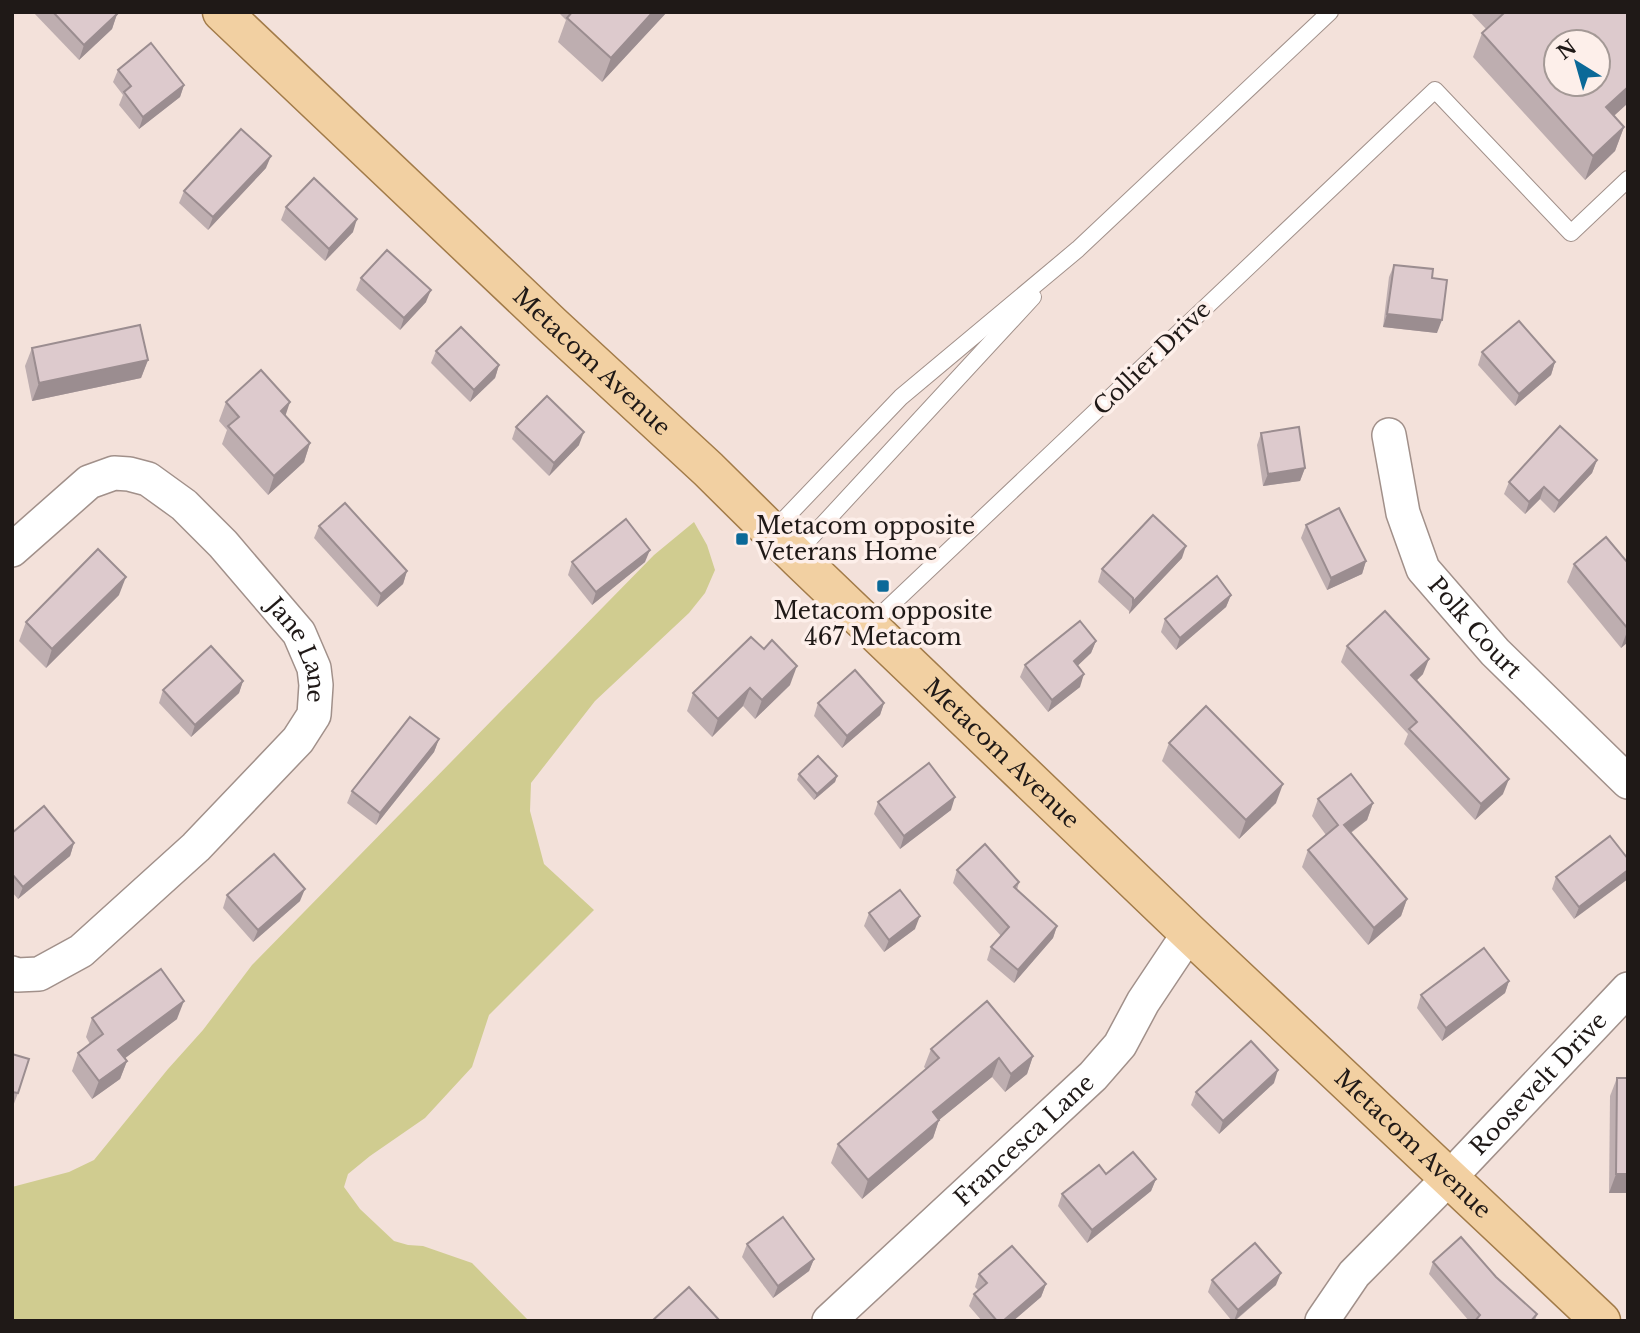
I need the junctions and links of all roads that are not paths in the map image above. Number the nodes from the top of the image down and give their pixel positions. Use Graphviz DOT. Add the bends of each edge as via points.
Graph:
graph roads {
  1 [pos="222,12"];
  2 [pos="1330,12"];
  3 [pos="1628,180"];
  4 [pos="1077,249"];
  5 [pos="1389,435"];
  6 [pos="772,532"];
  7 [pos="12,550"];
  8 [pos="799,559"];
  9 [pos="869,626"];
  10 [pos="1628,782"];
  11 [pos="1189,933"];
  12 [pos="12,973"];
  13 [pos="1628,989"];
  14 [pos="1450,1177"];
  15 [pos="829,1321"];
  16 [pos="1322,1321"];
  17 [pos="1601,1321"];
  1 -- 6 [label="main road, Metacom Avenue"];
  2 -- 4 [label="lane"];
  3 -- 9 [label="lane, Collier Drive" via="1571,233 1435,90"];
  4 -- 6 [label="lane" via="901,397"];
  4 -- 8 [label="lane" via="803,546"];
  5 -- 10 [label="street, Polk Court" via="1402,513 1423,569 1495,652"];
  6 -- 8 [label="main road, Metacom Avenue"];
  7 -- 12 [label="street, Jane Lane" via="89,482 114,473 148,479 184,505 223,544 299,633 316,685 314,715 298,740 196,847 81,951 39,974"];
  8 -- 9 [label="main road, Metacom Avenue"];
  9 -- 11 [label="main road, Metacom Avenue"];
  11 -- 14 [label="main road, Metacom Avenue"];
  11 -- 15 [label="street, Francesca Lane" via="1120,1045 1093,1076"];
  13 -- 14 [label="street, Roosevelt Drive"];
  14 -- 16 [label="street" via="1354,1274"];
  14 -- 17 [label="main road, Metacom Avenue"];
}
